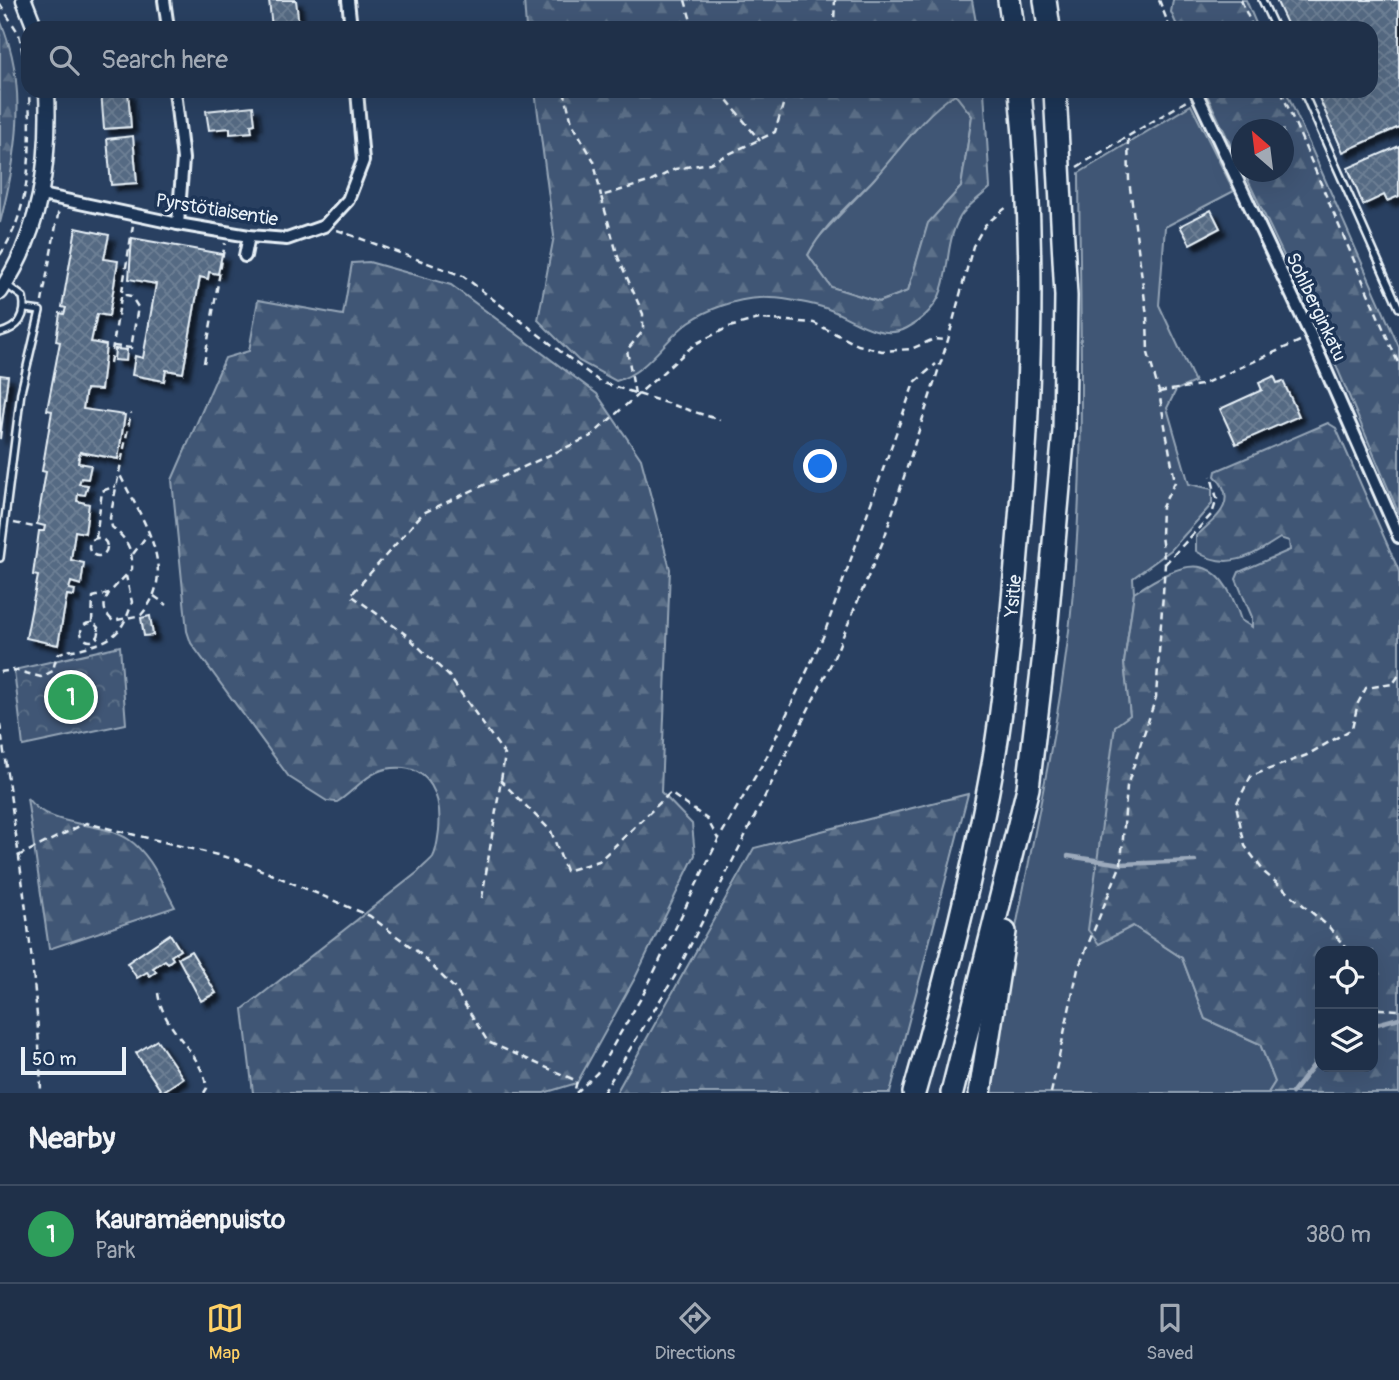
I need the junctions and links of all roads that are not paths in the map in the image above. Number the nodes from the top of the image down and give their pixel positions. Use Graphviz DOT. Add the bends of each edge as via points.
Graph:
graph roads {
  1 [pos="24,0"];
  2 [pos="164,0"];
  3 [pos="348,0"];
  4 [pos="1009,0"];
  5 [pos="1045,0"];
  6 [pos="1262,0"];
  7 [pos="32,21"];
  8 [pos="167,21"];
  9 [pos="350,21"];
  10 [pos="1012,21"];
  11 [pos="1048,21"];
  12 [pos="1272,21"];
  13 [pos="47,98"];
  14 [pos="176,98"];
  15 [pos="357,98"];
  16 [pos="1020,98"];
  17 [pos="1055,98"];
  18 [pos="1199,98"];
  19 [pos="1306,98"];
  20 [pos="42,195"];
  21 [pos="178,224"];
  22 [pos="249,236"];
  23 [pos="245,256"];
  24 [pos="3,288"];
  25 [pos="1399,308"];
  26 [pos="26,309"];
  27 [pos="0,333"];
  28 [pos="1399,537"];
  29 [pos="0,558"];
  30 [pos="1028,788"];
  31 [pos="914,1093"];
  32 [pos="952,1093"];
  33 [pos="981,1093"];
  1 -- 7 [label="street"];
  2 -- 8 [label="street"];
  3 -- 9 [label="street"];
  4 -- 10 [label="highway"];
  5 -- 11 [label="highway"];
  6 -- 12 [label="lane"];
  13 -- 20 [label="street" via="49,142"];
  14 -- 21 [label="street" via="183,159"];
  15 -- 22 [label="street, Pyrstötiaisentie" via="363,160 348,200 324,226 287,239"];
  16 -- 31 [label="highway, Ysitie" via="1033,275 1028,420 1009,651 969,884"];
  17 -- 30 [label="highway, Ysitie" via="1066,296 1064,431"];
  18 -- 28 [label="street, Sohlberginkatu"];
  19 -- 25 [label="lane"];
  20 -- 21 [label="street, Pyrstötiaisentie"];
  20 -- 24 [label="street" via="22,253"];
  21 -- 22 [label="street, Pyrstötiaisentie"];
  22 -- 23 [label="street"];
  24 -- 26 [label="lane" via="15,288"];
  26 -- 27 [label="lane" via="22,320"];
  26 -- 29 [label="lane" via="40,311 21,391"];
  30 -- 32 [label="highway, Ysitie"];
  30 -- 33 [label="highway"];
}
